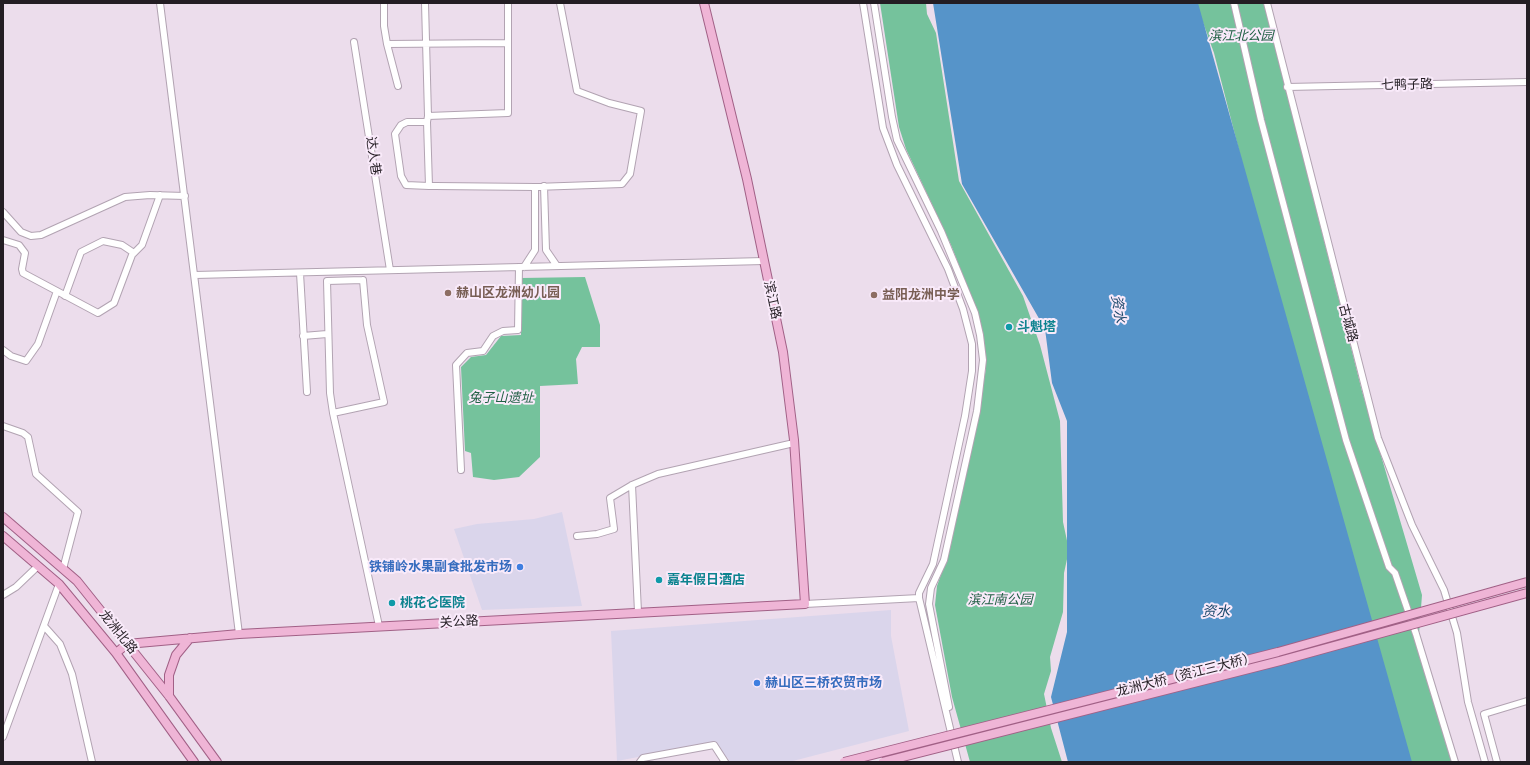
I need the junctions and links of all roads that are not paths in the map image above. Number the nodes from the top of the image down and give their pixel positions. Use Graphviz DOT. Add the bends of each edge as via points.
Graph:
graph roads {
  1 [pos="160,3"];
  2 [pos="384,3"];
  3 [pos="425,3"];
  4 [pos="508,3"];
  5 [pos="560,3"];
  6 [pos="704,3"];
  7 [pos="863,3"];
  8 [pos="874,3"];
  9 [pos="1234,3"];
  10 [pos="1267,3"];
  11 [pos="354,42"];
  12 [pos="426,43"];
  13 [pos="508,43"];
  14 [pos="387,44"];
  15 [pos="1527,82"];
  16 [pos="398,86"];
  17 [pos="1287,87"];
  18 [pos="428,119"];
  19 [pos="429,186"];
  20 [pos="544,186"];
  21 [pos="535,187"];
  22 [pos="160,195"];
  23 [pos="185,196"];
  24 [pos="3,212"];
  25 [pos="3,240"];
  26 [pos="134,253"];
  27 [pos="764,261"];
  28 [pos="557,266"];
  29 [pos="522,267"];
  30 [pos="390,270"];
  31 [pos="300,273"];
  32 [pos="195,275"];
  33 [pos="57,291"];
  34 [pos="65,296"];
  35 [pos="327,334"];
  36 [pos="304,336"];
  37 [pos="3,350"];
  38 [pos="307,392"];
  39 [pos="333,413"];
  40 [pos="3,426"];
  41 [pos="794,443"];
  42 [pos="461,470"];
  43 [pos="632,486"];
  44 [pos="3,517"];
  45 [pos="3,536"];
  46 [pos="577,536"];
  47 [pos="38,566"];
  48 [pos="63,569"];
  49 [pos="1527,582"];
  50 [pos="59,584"];
  51 [pos="1527,593"];
  52 [pos="3,595"];
  53 [pos="919,598"];
  54 [pos="805,604"];
  55 [pos="638,612"];
  56 [pos="44,626"];
  57 [pos="379,626"];
  58 [pos="239,634"];
  59 [pos="190,638"];
  60 [pos="127,644"];
  61 [pos="116,653"];
  62 [pos="169,696"];
  63 [pos="1527,701"];
  64 [pos="949,707"];
  65 [pos="3,737"];
  66 [pos="92,762"];
  67 [pos="194,762"];
  68 [pos="217,762"];
  69 [pos="640,762"];
  70 [pos="725,762"];
  71 [pos="844,762"];
  72 [pos="883,762"];
  73 [pos="958,762"];
  74 [pos="1455,762"];
  75 [pos="1485,762"];
  76 [pos="1496,762"];
  1 -- 23 [label="street"];
  2 -- 14 [label="street"];
  3 -- 12 [label="street"];
  4 -- 13 [label="street"];
  5 -- 20 [label="street" via="577,91 641,112 630,174 622,184"];
  6 -- 27 [label="main road, 滨江路" via="747,179"];
  7 -- 53 [label="street" via="883,128 897,165 948,269 963,309 972,344 972,371 965,416 933,564"];
  8 -- 64 [label="street" via="898,140 941,231 975,313 983,360 977,411 944,560 931,588 929,604"];
  9 -- 74 [label="street" via="1261,120 1346,440 1389,567 1395,573 1416,634"];
  10 -- 17 [label="street, 古城路"];
  11 -- 30 [label="street, 达人巷"];
  12 -- 13 [label="street"];
  12 -- 14 [label="street"];
  12 -- 18 [label="street"];
  13 -- 18 [label="street" via="508,113"];
  14 -- 16 [label="street"];
  15 -- 17 [label="street, 七鸭子路"];
  17 -- 75 [label="street, 古城路" via="1378,438 1412,525 1444,590 1457,633 1468,702"];
  18 -- 19 [label="street"];
  18 -- 19 [label="street" via="400,125 395,134 400,176 406,185"];
  19 -- 21 [label="street"];
  20 -- 21 [label="street"];
  20 -- 28 [label="street" via="546,250"];
  21 -- 29 [label="street" via="535,250"];
  22 -- 23 [label="street"];
  22 -- 24 [label="street" via="125,197 41,235 31,236 21,232"];
  22 -- 26 [label="street" via="142,245"];
  23 -- 32 [label="street"];
  25 -- 33 [label="street" via="19,245 25,253 23,273"];
  26 -- 34 [label="street" via="122,245 103,241 81,252"];
  26 -- 34 [label="street" via="114,303 104,310 98,313"];
  27 -- 28 [label="street"];
  27 -- 41 [label="main road, 滨江路" via="783,352"];
  28 -- 29 [label="street"];
  29 -- 30 [label="street"];
  29 -- 42 [label="street" via="518,330 503,331 493,336 483,351 467,353 456,365"];
  30 -- 31 [label="street"];
  31 -- 32 [label="street"];
  31 -- 36 [label="street"];
  32 -- 58 [label="street"];
  33 -- 34 [label="street"];
  33 -- 37 [label="street" via="38,344 26,361"];
  35 -- 36 [label="street"];
  35 -- 39 [label="street"];
  35 -- 39 [label="street" via="327,281 363,280 368,325 384,402"];
  36 -- 38 [label="street"];
  39 -- 57 [label="street"];
  40 -- 48 [label="street" via="28,437 36,474 78,512"];
  41 -- 43 [label="street" via="658,474"];
  41 -- 54 [label="main road, 滨江路"];
  43 -- 46 [label="street" via="610,498 614,529"];
  43 -- 55 [label="street"];
  44 -- 48 [label="main road, 龙洲北路"];
  45 -- 47 [label="main road, 龙洲北路"];
  47 -- 50 [label="main road, 龙洲北路"];
  47 -- 52 [label="street" via="16,587"];
  48 -- 60 [label="main road, 龙洲北路" via="77,581"];
  49 -- 71 [label="main road, 龙洲大桥（资江三大桥）, bridge" via="1278,652"];
  50 -- 56 [label="street"];
  50 -- 61 [label="main road, 龙洲北路"];
  51 -- 72 [label="main road, 龙洲大桥（资江三大桥）, bridge" via="1280,661"];
  53 -- 54 [label="street"];
  53 -- 73 [label="street"];
  54 -- 55 [label="main road, 关公路"];
  55 -- 57 [label="main road, 关公路"];
  56 -- 65 [label="street"];
  56 -- 66 [label="street" via="60,644 72,674"];
  57 -- 58 [label="main road, 关公路"];
  58 -- 59 [label="main road, 关公路"];
  59 -- 60 [label="main road, 关公路"];
  59 -- 62 [label="main road" via="176,655 169,675"];
  60 -- 61 [label="main road"];
  60 -- 62 [label="main road, 龙洲北路"];
  61 -- 67 [label="main road, 龙洲北路"];
  62 -- 68 [label="main road, 龙洲北路"];
  63 -- 76 [label="street" via="1484,714"];
  69 -- 70 [label="street" via="643,758 714,745"];
}
